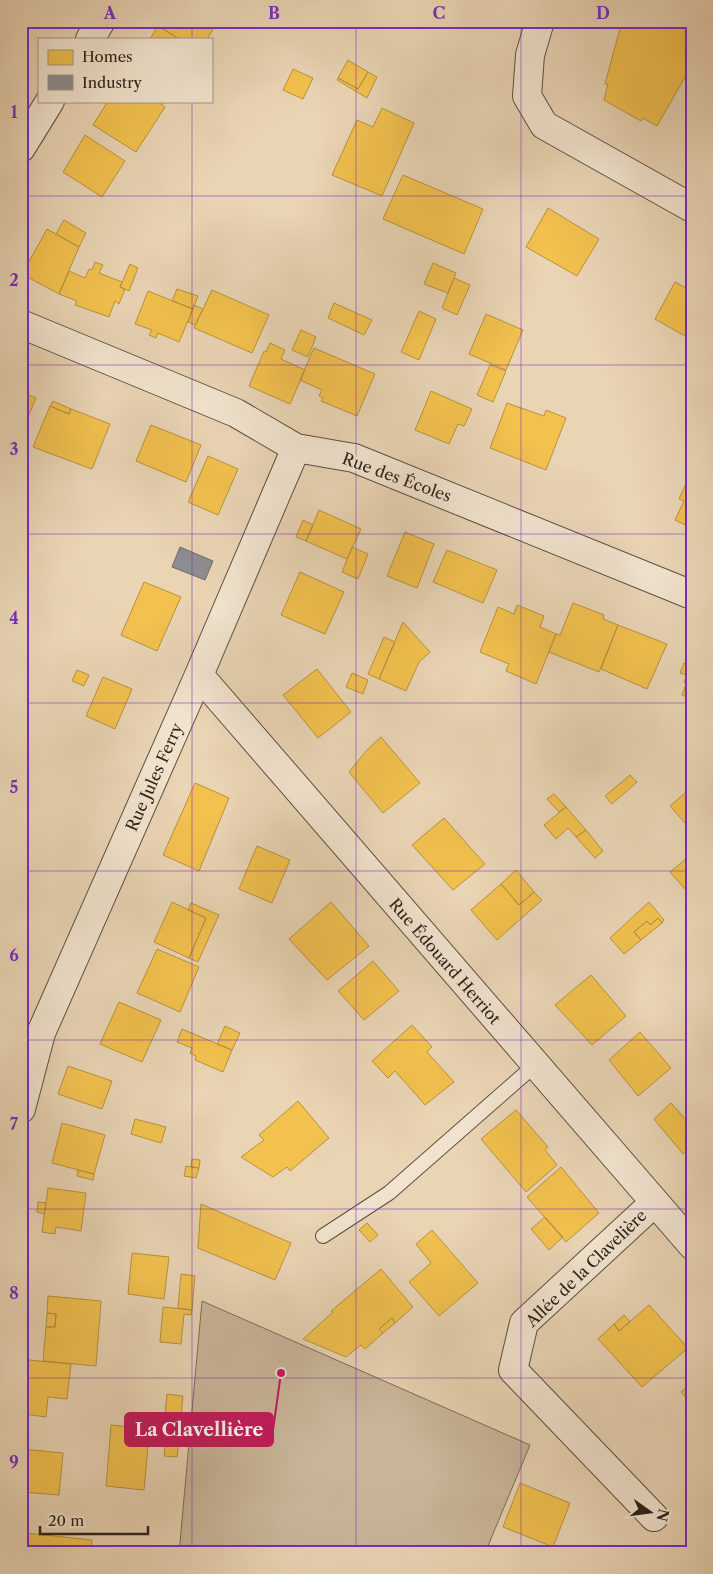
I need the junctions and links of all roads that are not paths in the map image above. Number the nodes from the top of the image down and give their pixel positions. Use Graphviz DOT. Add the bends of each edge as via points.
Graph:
graph roads {
  1 [pos="100,21"];
  2 [pos="540,21"];
  3 [pos="91,38"];
  4 [pos="49,102"];
  5 [pos="21,148"];
  6 [pos="692,208"];
  7 [pos="21,324"];
  8 [pos="296,448"];
  9 [pos="692,595"];
  10 [pos="199,675"];
  11 [pos="535,1065"];
  12 [pos="21,1109"];
  13 [pos="654,1203"];
  14 [pos="323,1236"];
  15 [pos="692,1245"];
  16 [pos="654,1517"];
  1 -- 3 [label="street"];
  2 -- 6 [label="street" via="530,55 527,96 544,125"];
  4 -- 5 [label="street"];
  7 -- 8 [label="street, Rue des Écoles" via="236,414"];
  8 -- 9 [label="street, Rue des Écoles" via="354,458"];
  8 -- 10 [label="street, Rue Jules Ferry"];
  10 -- 11 [label="street, Rue Édouard Herriot"];
  10 -- 12 [label="street, Rue Jules Ferry" via="40,1033"];
  11 -- 13 [label="street, Rue Édouard Herriot"];
  11 -- 14 [label="lane" via="389,1193"];
  13 -- 15 [label="street, Rue Édouard Herriot"];
  13 -- 16 [label="street, Allée de la Clavelière" via="524,1323 513,1370"];
}
